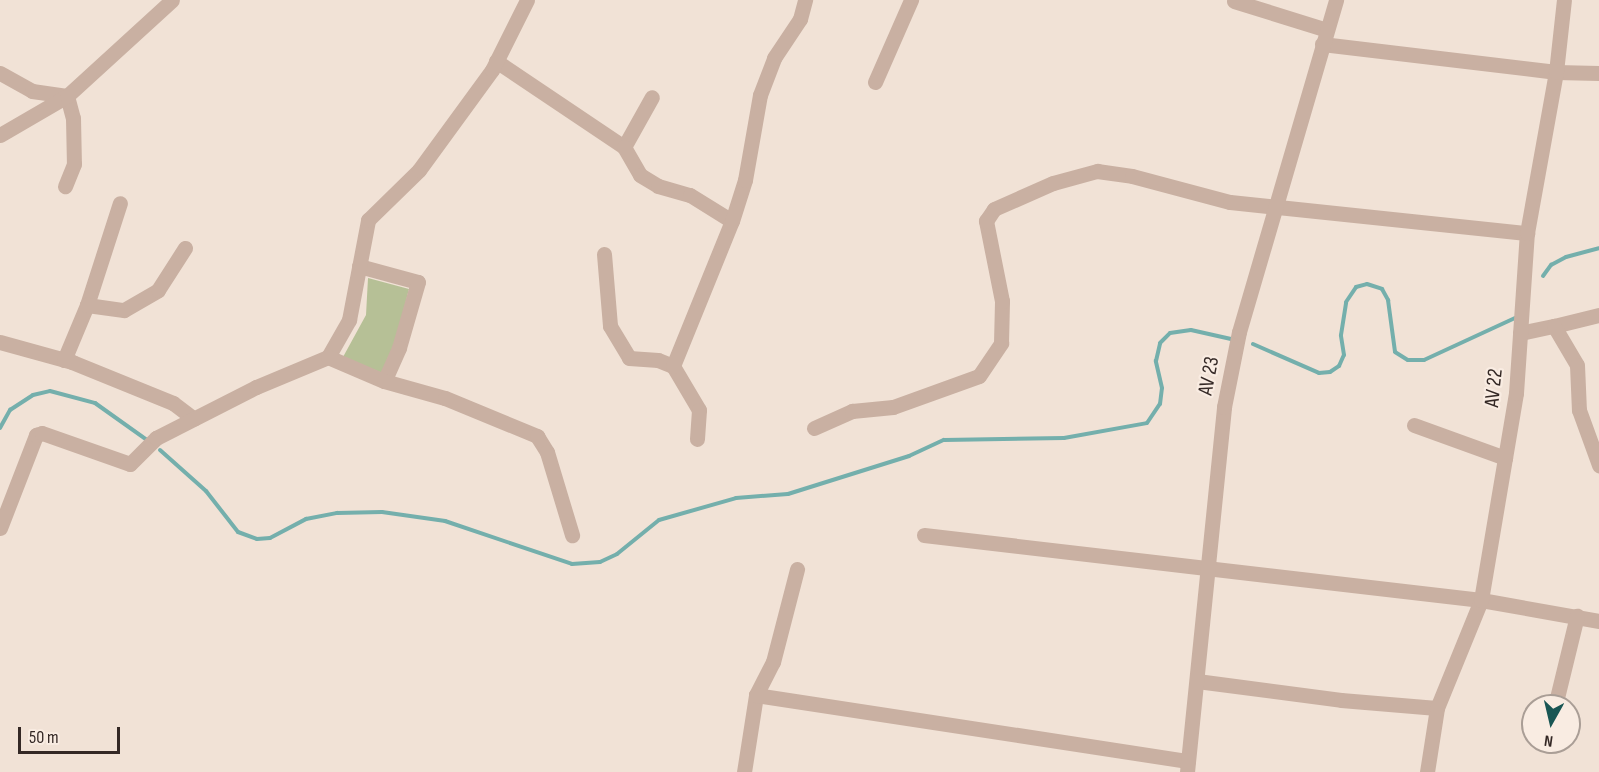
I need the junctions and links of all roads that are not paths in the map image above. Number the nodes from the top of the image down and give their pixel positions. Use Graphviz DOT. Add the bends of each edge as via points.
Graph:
graph roads {
  1 [pos="172,0"];
  2 [pos="526,0"];
  3 [pos="805,0"];
  4 [pos="911,0"];
  5 [pos="1336,0"];
  6 [pos="1563,0"];
  7 [pos="1234,1"];
  8 [pos="1325,37"];
  9 [pos="496,61"];
  10 [pos="1556,72"];
  11 [pos="0,73"];
  12 [pos="1599,73"];
  13 [pos="875,82"];
  14 [pos="67,96"];
  15 [pos="652,97"];
  16 [pos="0,135"];
  17 [pos="624,147"];
  18 [pos="65,186"];
  19 [pos="120,203"];
  20 [pos="1275,207"];
  21 [pos="732,221"];
  22 [pos="1527,233"];
  23 [pos="185,248"];
  24 [pos="604,254"];
  25 [pos="359,266"];
  26 [pos="87,305"];
  27 [pos="1599,315"];
  28 [pos="1554,326"];
  29 [pos="1520,333"];
  30 [pos="0,342"];
  31 [pos="328,357"];
  32 [pos="64,360"];
  33 [pos="673,366"];
  34 [pos="384,381"];
  35 [pos="194,419"];
  36 [pos="1414,425"];
  37 [pos="814,428"];
  38 [pos="697,439"];
  39 [pos="1505,458"];
  40 [pos="1599,465"];
  41 [pos="0,528"];
  42 [pos="572,535"];
  43 [pos="924,535"];
  44 [pos="1208,566"];
  45 [pos="797,570"];
  46 [pos="1481,600"];
  47 [pos="1577,616"];
  48 [pos="1599,621"];
  49 [pos="1197,681"];
  50 [pos="1558,694"];
  51 [pos="756,695"];
  52 [pos="1437,708"];
  53 [pos="1187,767"];
  54 [pos="744,772"];
  55 [pos="1427,772"];
  1 -- 14 [label="street"];
  2 -- 9 [label="street"];
  3 -- 21 [label="street" via="800,19 774,58 760,95 745,180"];
  4 -- 13 [label="street"];
  5 -- 8 [label="street, AV 23"];
  6 -- 10 [label="street, AV 22"];
  7 -- 8 [label="street"];
  8 -- 10 [label="street"];
  8 -- 20 [label="street, AV 23"];
  9 -- 17 [label="street"];
  9 -- 25 [label="street" via="418,170 368,220"];
  10 -- 12 [label="street"];
  10 -- 22 [label="street, AV 22"];
  11 -- 14 [label="street" via="32,91"];
  14 -- 16 [label="street"];
  14 -- 18 [label="street" via="74,118 74,164"];
  15 -- 17 [label="street"];
  17 -- 21 [label="street" via="640,175 658,186 690,195"];
  19 -- 26 [label="street"];
  20 -- 22 [label="street"];
  20 -- 37 [label="street" via="1230,202 1132,176 1097,171 1053,183 994,209 986,221 1002,301 1001,343 980,376 893,407 852,411"];
  20 -- 44 [label="street, AV 23" via="1239,332 1224,406"];
  21 -- 33 [label="street"];
  22 -- 29 [label="street, AV 22"];
  23 -- 26 [label="street" via="158,290 124,310"];
  24 -- 33 [label="street" via="610,326 628,358 658,360"];
  25 -- 31 [label="street" via="349,320"];
  25 -- 34 [label="street" via="418,282 399,348"];
  26 -- 32 [label="street"];
  27 -- 28 [label="street"];
  28 -- 29 [label="street"];
  28 -- 40 [label="street" via="1576,365 1579,410"];
  29 -- 39 [label="street, AV 22" via="1516,393"];
  30 -- 32 [label="street"];
  31 -- 34 [label="street"];
  31 -- 35 [label="street"];
  32 -- 35 [label="street" via="173,403"];
  33 -- 38 [label="street" via="699,410"];
  34 -- 42 [label="street" via="444,398 537,436 548,452"];
  35 -- 41 [label="street" via="156,438 130,464 42,433 36,435"];
  36 -- 39 [label="street"];
  39 -- 46 [label="street, AV 22"];
  43 -- 44 [label="street"];
  44 -- 46 [label="street"];
  44 -- 49 [label="street, AV 23"];
  45 -- 51 [label="street" via="773,662"];
  46 -- 47 [label="street"];
  46 -- 52 [label="street, AV 22"];
  47 -- 48 [label="street"];
  47 -- 50 [label="street"];
  49 -- 52 [label="street"];
  49 -- 53 [label="street, AV 23"];
  51 -- 53 [label="street"];
  51 -- 54 [label="street"];
  52 -- 55 [label="street, AV 22"];
}
